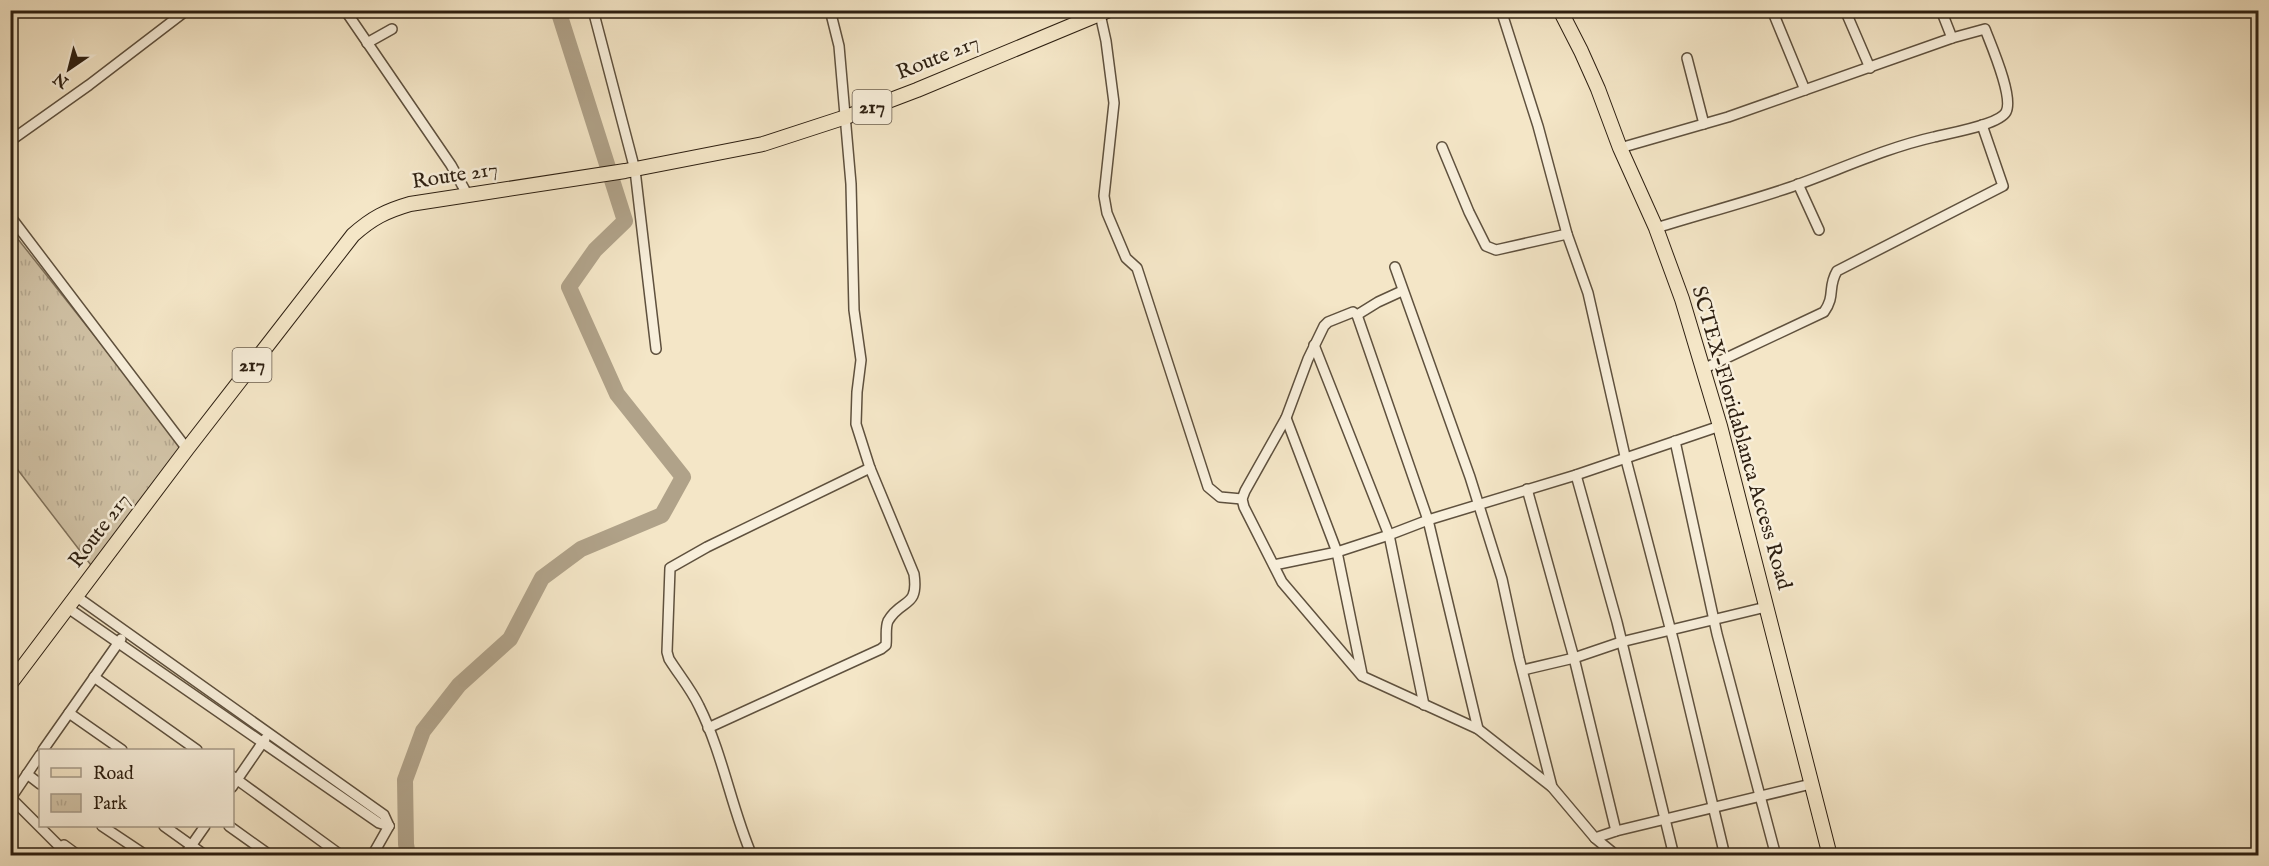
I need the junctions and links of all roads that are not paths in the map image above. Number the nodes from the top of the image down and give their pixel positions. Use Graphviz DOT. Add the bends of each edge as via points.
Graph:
graph roads {
  1 [pos="187,10"];
  2 [pos="345,10"];
  3 [pos="593,10"];
  4 [pos="830,10"];
  5 [pos="1502,10"];
  6 [pos="1560,10"];
  7 [pos="1772,10"];
  8 [pos="1845,10"];
  9 [pos="1941,10"];
  10 [pos="1104,12"];
  11 [pos="392,29"];
  12 [pos="1952,38"];
  13 [pos="367,43"];
  14 [pos="1687,58"];
  15 [pos="1870,68"];
  16 [pos="1805,90"];
  17 [pos="846,117"];
  18 [pos="1704,124"];
  19 [pos="1982,125"];
  20 [pos="10,141"];
  21 [pos="1442,147"];
  22 [pos="1620,148"];
  23 [pos="630,170"];
  24 [pos="1798,184"];
  25 [pos="467,195"];
  26 [pos="10,216"];
  27 [pos="1656,228"];
  28 [pos="1819,230"];
  29 [pos="1567,234"];
  30 [pos="1395,267"];
  31 [pos="1402,291"];
  32 [pos="1357,315"];
  33 [pos="1314,345"];
  34 [pos="656,349"];
  35 [pos="1703,369"];
  36 [pos="1286,418"];
  37 [pos="1720,426"];
  38 [pos="1675,441"];
  39 [pos="187,448"];
  40 [pos="1625,456"];
  41 [pos="870,468"];
  42 [pos="1576,474"];
  43 [pos="1527,489"];
  44 [pos="1242,499"];
  45 [pos="1478,504"];
  46 [pos="1428,520"];
  47 [pos="1389,536"];
  48 [pos="1337,552"];
  49 [pos="1274,565"];
  50 [pos="77,597"];
  51 [pos="1766,607"];
  52 [pos="68,609"];
  53 [pos="1714,620"];
  54 [pos="1671,630"];
  55 [pos="126,631"];
  56 [pos="118,642"];
  57 [pos="1621,642"];
  58 [pos="1574,658"];
  59 [pos="1523,670"];
  60 [pos="1362,676"];
  61 [pos="94,677"];
  62 [pos="10,684"];
  63 [pos="1424,705"];
  64 [pos="69,713"];
  65 [pos="708,728"];
  66 [pos="1478,729"];
  67 [pos="270,733"];
  68 [pos="263,742"];
  69 [pos="46,747"];
  70 [pos="121,749"];
  71 [pos="196,749"];
  72 [pos="39,756"];
  73 [pos="27,774"];
  74 [pos="234,781"];
  75 [pos="39,783"];
  76 [pos="1811,784"];
  77 [pos="1552,787"];
  78 [pos="1761,797"];
  79 [pos="1713,809"];
  80 [pos="1665,821"];
  81 [pos="39,826"];
  82 [pos="389,826"];
  83 [pos="40,827"];
  84 [pos="105,827"];
  85 [pos="167,827"];
  86 [pos="204,827"];
  87 [pos="232,827"];
  88 [pos="1616,831"];
  89 [pos="48,835"];
  90 [pos="1595,838"];
  91 [pos="192,845"];
  92 [pos="69,855"];
  93 [pos="79,855"];
  94 [pos="147,855"];
  95 [pos="184,855"];
  96 [pos="206,855"];
  97 [pos="271,855"];
  98 [pos="342,855"];
  99 [pos="372,855"];
  100 [pos="752,855"];
  101 [pos="1617,855"];
  102 [pos="1674,855"];
  103 [pos="1725,855"];
  104 [pos="1776,855"];
  105 [pos="1830,855"];
  1 -- 20 [label="street"];
  2 -- 13 [label="street"];
  3 -- 23 [label="street"];
  4 -- 17 [label="street" via="839,46"];
  5 -- 29 [label="street"];
  6 -- 22 [label="main road, SCTEX-Floridablanca Access Road" via="1598,89"];
  7 -- 16 [label="street"];
  8 -- 15 [label="street"];
  9 -- 12 [label="street"];
  10 -- 17 [label="main road, Route 217 / 217"];
  10 -- 44 [label="street" via="1114,103 1104,196 1107,213 1126,258 1137,268 1208,487 1220,497"];
  11 -- 13 [label="street"];
  12 -- 15 [label="street"];
  12 -- 19 [label="street" via="1985,29 2002,73 2007,111"];
  13 -- 25 [label="street" via="451,165"];
  14 -- 18 [label="street"];
  15 -- 16 [label="street"];
  16 -- 18 [label="street"];
  17 -- 23 [label="main road, Route 217 / 217" via="763,144"];
  17 -- 41 [label="street" via="854,310 861,360 856,424"];
  18 -- 22 [label="street"];
  19 -- 24 [label="street" via="1913,142"];
  19 -- 35 [label="street" via="2003,186 1837,271 1831,286 1831,302 1824,312"];
  21 -- 29 [label="street" via="1469,212 1490,249"];
  22 -- 27 [label="main road, SCTEX-Floridablanca Access Road"];
  23 -- 25 [label="main road, Route 217 / 217"];
  23 -- 34 [label="street"];
  24 -- 27 [label="street"];
  24 -- 28 [label="street"];
  25 -- 39 [label="main road, Route 217 / 217" via="387,211 353,235"];
  26 -- 39 [label="street"];
  27 -- 35 [label="main road, SCTEX-Floridablanca Access Road"];
  29 -- 40 [label="street" via="1588,293"];
  30 -- 31 [label="street"];
  31 -- 32 [label="street"];
  31 -- 45 [label="street"];
  32 -- 33 [label="street" via="1353,312 1328,322"];
  32 -- 46 [label="street"];
  33 -- 36 [label="street"];
  33 -- 47 [label="street"];
  35 -- 37 [label="main road, SCTEX-Floridablanca Access Road"];
  36 -- 44 [label="street"];
  36 -- 48 [label="street"];
  37 -- 38 [label="street"];
  37 -- 51 [label="main road, SCTEX-Floridablanca Access Road"];
  38 -- 40 [label="street"];
  38 -- 53 [label="street"];
  39 -- 50 [label="main road, Route 217 / 217"];
  40 -- 42 [label="street"];
  40 -- 54 [label="street"];
  41 -- 65 [label="street" via="914,574 916,590 886,625 886,645"];
  41 -- 65 [label="street" via="670,568 667,652 700,706"];
  42 -- 43 [label="street"];
  42 -- 57 [label="street"];
  43 -- 45 [label="street"];
  43 -- 58 [label="street"];
  44 -- 49 [label="street"];
  45 -- 46 [label="street"];
  45 -- 59 [label="street" via="1502,579"];
  46 -- 47 [label="street"];
  46 -- 66 [label="street"];
  47 -- 48 [label="street"];
  47 -- 63 [label="street"];
  48 -- 49 [label="street"];
  48 -- 60 [label="street"];
  49 -- 60 [label="street" via="1282,582"];
  50 -- 52 [label="main road, Route 217 / 217"];
  50 -- 55 [label="street"];
  51 -- 53 [label="street"];
  51 -- 76 [label="main road, SCTEX-Floridablanca Access Road"];
  52 -- 56 [label="street"];
  52 -- 62 [label="main road, Route 217 / 217"];
  53 -- 54 [label="street"];
  53 -- 78 [label="street"];
  54 -- 57 [label="street"];
  54 -- 79 [label="street"];
  55 -- 56 [label="street"];
  55 -- 67 [label="street"];
  56 -- 61 [label="street"];
  56 -- 68 [label="street"];
  57 -- 58 [label="street"];
  57 -- 80 [label="street"];
  58 -- 59 [label="street"];
  58 -- 88 [label="street"];
  59 -- 77 [label="street"];
  60 -- 63 [label="street"];
  61 -- 64 [label="street"];
  61 -- 71 [label="street"];
  63 -- 66 [label="street"];
  64 -- 69 [label="street"];
  64 -- 70 [label="street"];
  65 -- 100 [label="street"];
  66 -- 77 [label="street"];
  67 -- 68 [label="street"];
  67 -- 82 [label="street" via="384,815"];
  68 -- 74 [label="street"];
  68 -- 82 [label="street" via="379,823"];
  72 -- 73 [label="street"];
  73 -- 75 [label="street"];
  73 -- 81 [label="street" via="10,798"];
  74 -- 98 [label="street"];
  76 -- 78 [label="street"];
  76 -- 105 [label="main road, SCTEX-Floridablanca Access Road"];
  77 -- 90 [label="street"];
  78 -- 79 [label="street"];
  78 -- 104 [label="street"];
  79 -- 80 [label="street"];
  79 -- 103 [label="street"];
  80 -- 88 [label="street"];
  80 -- 102 [label="street"];
  82 -- 99 [label="street"];
  83 -- 89 [label="street"];
  84 -- 94 [label="street"];
  85 -- 91 [label="street"];
  86 -- 91 [label="street"];
  87 -- 97 [label="street"];
  88 -- 90 [label="street"];
  89 -- 92 [label="street"];
  89 -- 93 [label="street"];
  90 -- 101 [label="street"];
  91 -- 95 [label="street"];
  91 -- 96 [label="street"];
}
